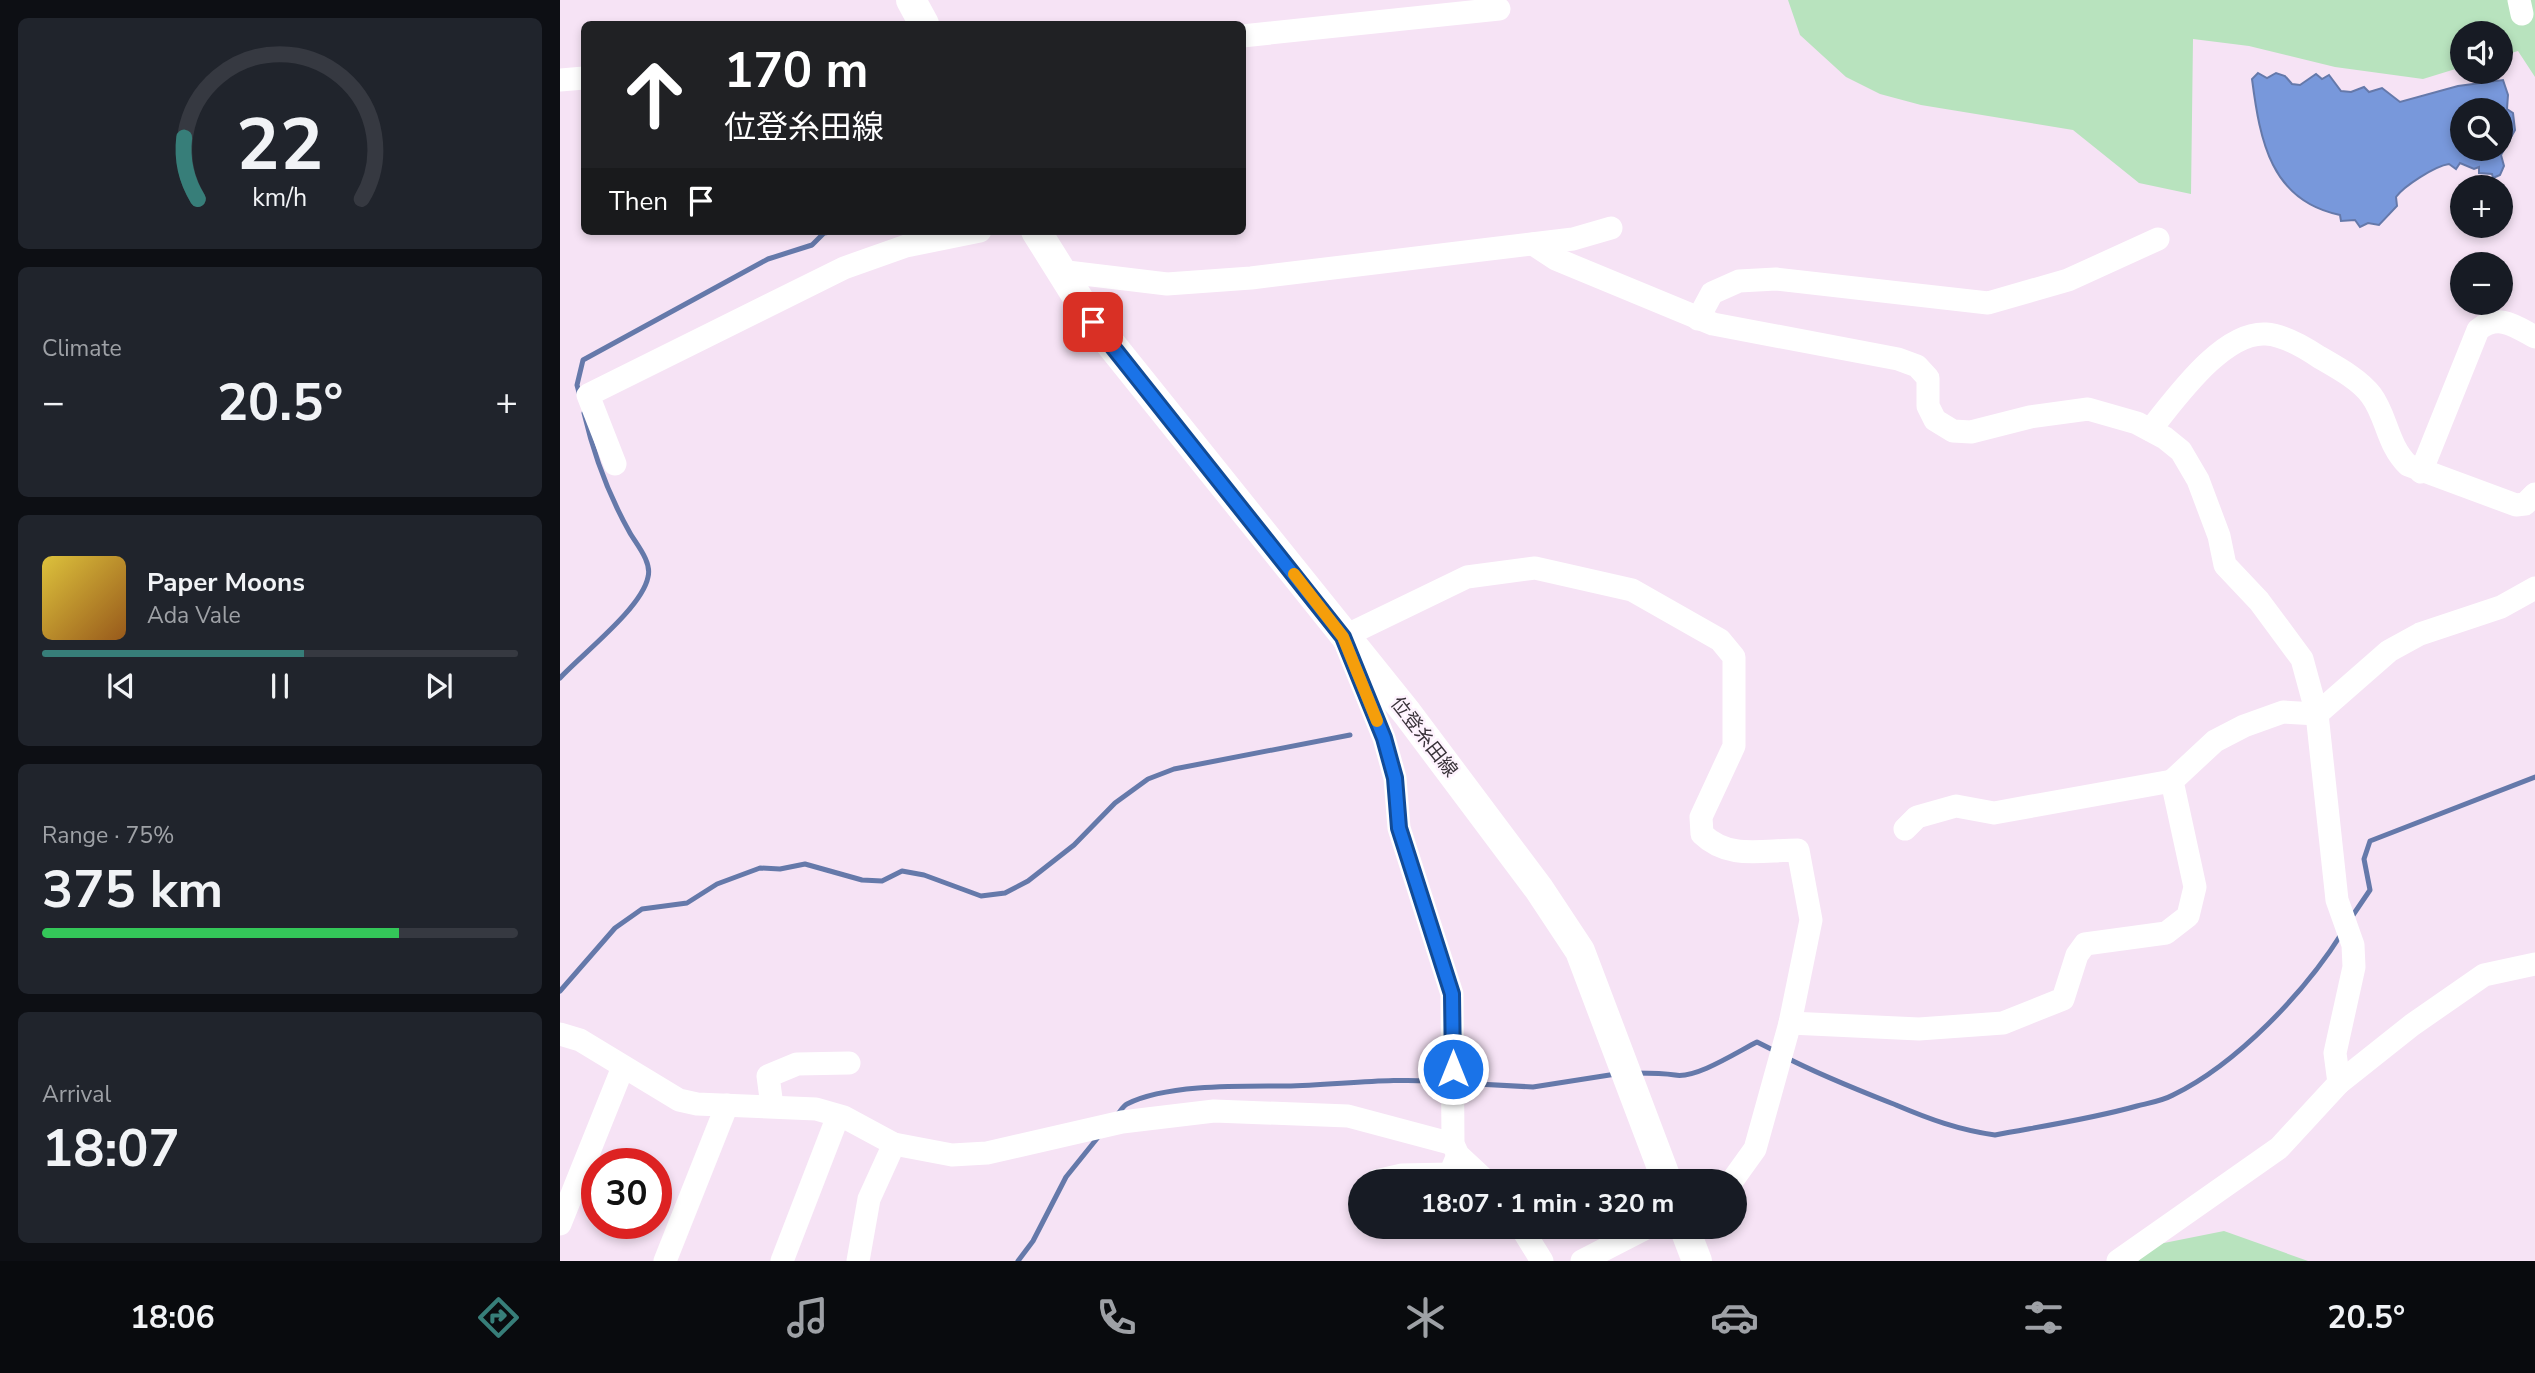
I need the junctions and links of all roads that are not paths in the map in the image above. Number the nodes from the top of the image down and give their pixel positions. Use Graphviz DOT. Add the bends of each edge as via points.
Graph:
graph roads {
  1 [pos="911,0"];
  2 [pos="1499,9"];
  3 [pos="922,21"];
  4 [pos="1246,36"];
  5 [pos="581,78"];
  6 [pos="560,80"];
  7 [pos="1611,228"];
  8 [pos="960,235"];
  9 [pos="1038,235"];
  10 [pos="2158,239"];
  11 [pos="1533,244"];
  12 [pos="1059,271"];
  13 [pos="1698,318"];
  14 [pos="2535,337"];
  15 [pos="2150,430"];
  16 [pos="615,464"];
  17 [pos="2421,472"];
  18 [pos="2535,494"];
  19 [pos="2535,588"];
  20 [pos="1343,637"];
  21 [pos="2317,714"];
  22 [pos="2172,781"];
  23 [pos="1905,829"];
  24 [pos="2535,964"];
  25 [pos="1790,1023"];
  26 [pos="560,1034"];
  27 [pos="849,1063"];
  28 [pos="623,1067"];
  29 [pos="2339,1083"];
  30 [pos="727,1105"];
  31 [pos="772,1106"];
  32 [pos="838,1116"];
  33 [pos="894,1144"];
  34 [pos="1456,1149"];
  35 [pos="1451,1169"];
  36 [pos="1475,1169"];
  37 [pos="1662,1169"];
  38 [pos="1741,1169"];
  39 [pos="560,1224"];
  40 [pos="1528,1239"];
  41 [pos="1625,1239"];
  42 [pos="1689,1239"];
  43 [pos="665,1261"];
  44 [pos="782,1261"];
  45 [pos="858,1261"];
  46 [pos="1542,1261"];
  47 [pos="1583,1261"];
  48 [pos="1697,1261"];
  49 [pos="2118,1261"];
  1 -- 3 [label="main road"];
  2 -- 4 [label="street"];
  5 -- 6 [label="street"];
  7 -- 11 [label="street"];
  8 -- 16 [label="street" via="906,246 844,268 588,395"];
  9 -- 12 [label="main road, 位登糸田線"];
  10 -- 13 [label="street" via="2068,280 1988,303 1776,279 1739,281 1712,293"];
  11 -- 12 [label="street" via="1167,284"];
  11 -- 13 [label="street" via="1556,260"];
  12 -- 20 [label="main road, 位登糸田線" via="1093,322"];
  13 -- 15 [label="street" via="1917,366 1928,378 1928,406 1935,420 1953,430 1971,432 2088,409"];
  14 -- 17 [label="street" via="2498,320 2488,321 2478,330"];
  15 -- 17 [label="street" via="2198,370 2242,340 2264,333 2305,348 2371,394 2398,456"];
  15 -- 21 [label="street" via="2181,451 2207,502 2225,565 2302,659"];
  17 -- 18 [label="street" via="2516,505 2525,504"];
  19 -- 21 [label="street" via="2501,607 2420,634 2389,651"];
  20 -- 25 [label="street" via="1467,577 1535,568 1633,590 1720,640 1734,657 1734,746 1701,817 1702,834 1716,848 1798,850 1811,920"];
  20 -- 34 [label="street" via="1384,738 1395,778 1399,828 1452,994"];
  20 -- 37 [label="main road, 位登糸田線" via="1415,724 1580,951"];
  21 -- 22 [label="street" via="2283,712 2244,726 2215,741"];
  21 -- 29 [label="street" via="2337,900 2353,945 2354,967 2335,1053"];
  22 -- 23 [label="street" via="1994,813 1956,806 1917,817"];
  22 -- 25 [label="street" via="2194,887 2188,916 2166,933 2085,944 2063,999 2003,1023 1919,1029"];
  24 -- 29 [label="street" via="2484,975"];
  25 -- 38 [label="street" via="1755,1149"];
  26 -- 28 [label="street" via="580,1040"];
  27 -- 31 [label="street" via="797,1064 768,1076"];
  28 -- 30 [label="street" via="679,1100"];
  28 -- 39 [label="street"];
  29 -- 49 [label="street" via="2279,1148"];
  30 -- 31 [label="street"];
  30 -- 43 [label="street"];
  31 -- 32 [label="street" via="816,1108"];
  32 -- 33 [label="street"];
  32 -- 44 [label="street"];
  33 -- 34 [label="street" via="952,1155 987,1153 1122,1122 1214,1111 1348,1116"];
  33 -- 45 [label="street" via="869,1199"];
  34 -- 35 [label="street"];
  34 -- 36 [label="street"];
  40 -- 46 [label="street"];
  41 -- 47 [label="street"];
  42 -- 48 [label="main road"];
}
